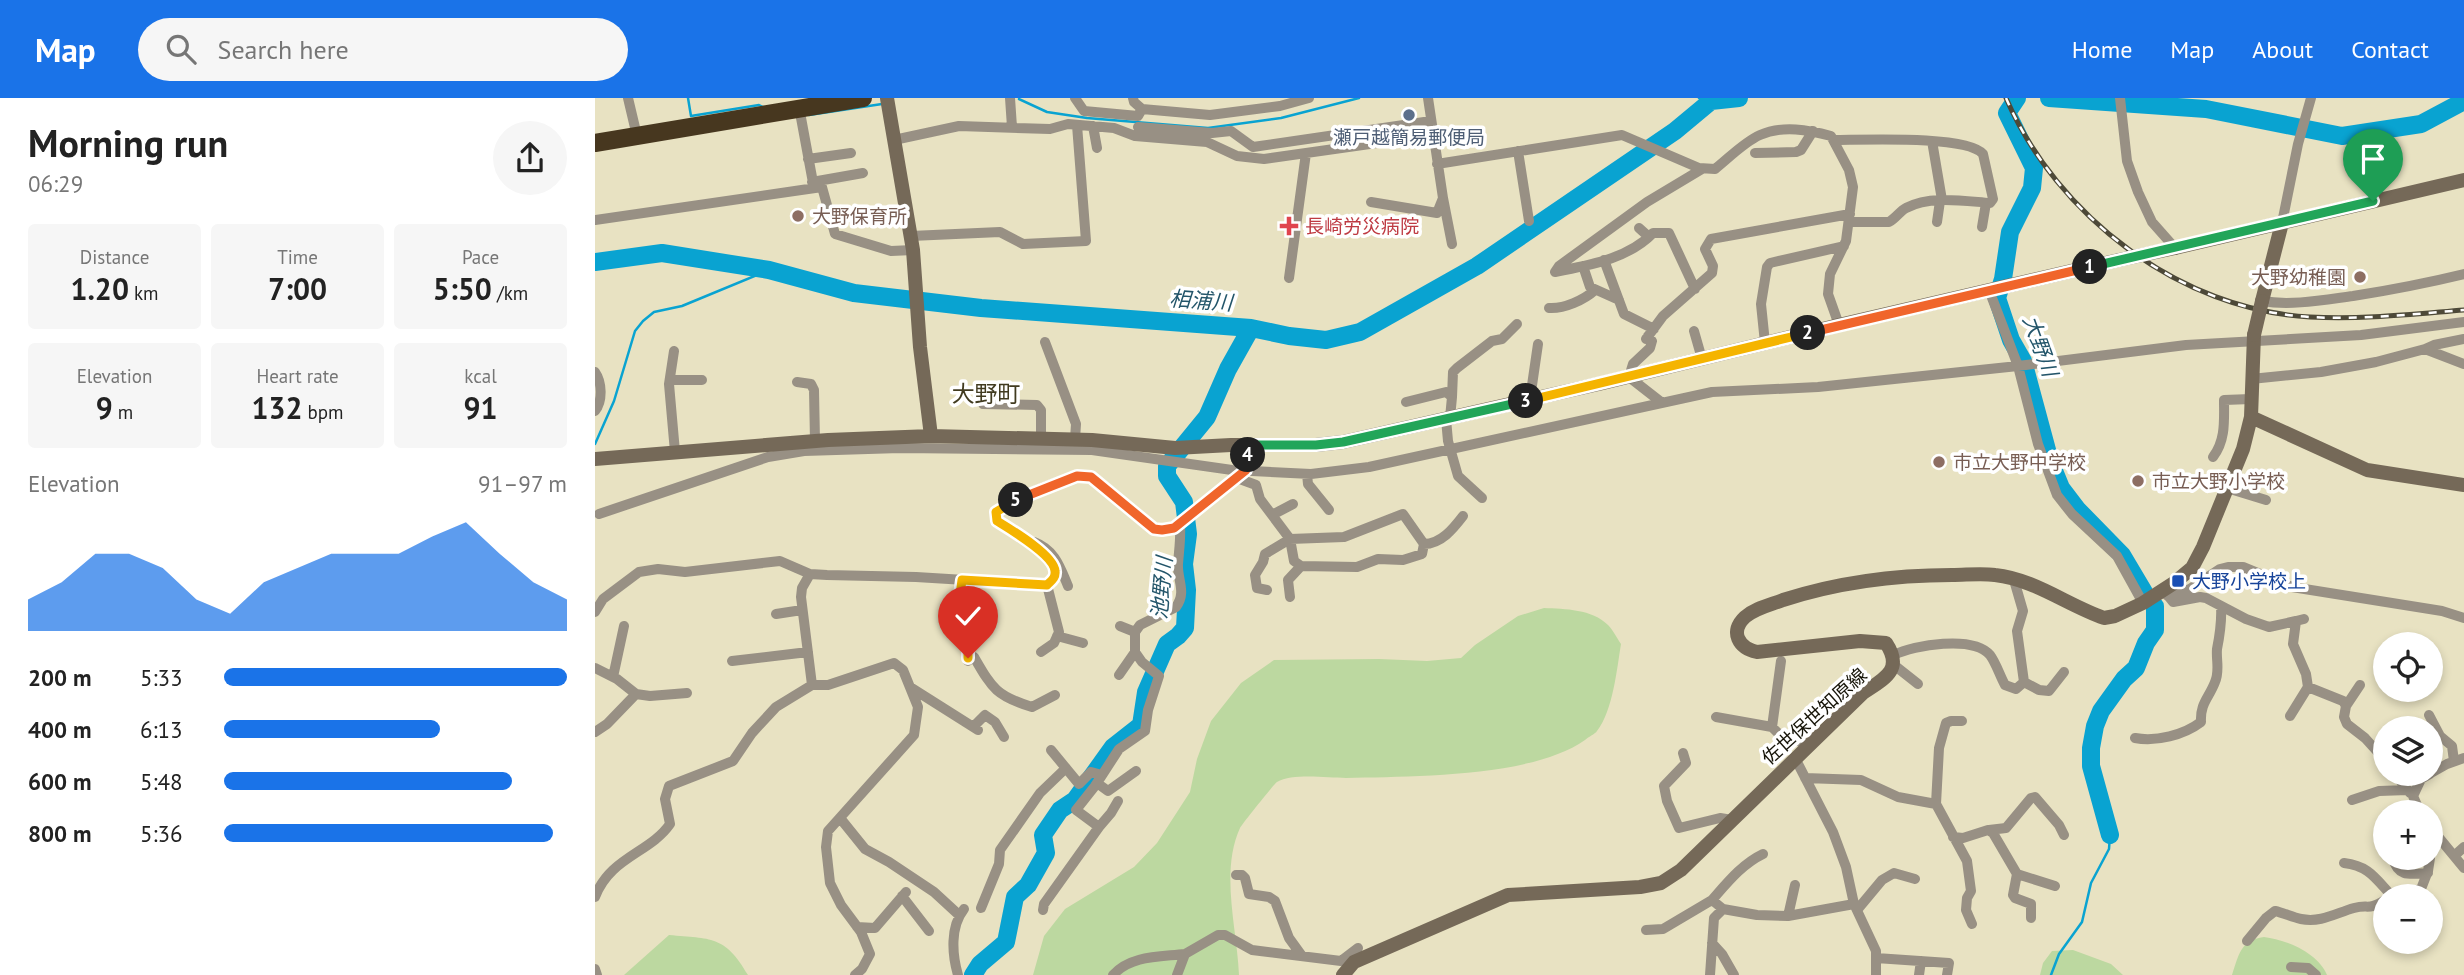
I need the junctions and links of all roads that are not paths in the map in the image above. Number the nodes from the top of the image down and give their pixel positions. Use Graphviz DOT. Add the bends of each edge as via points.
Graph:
graph roads {
  1 [pos="628,98"];
  2 [pos="863,98"];
  3 [pos="887,98"];
  4 [pos="1010,98"];
  5 [pos="1075,98"];
  6 [pos="1133,98"];
  7 [pos="1309,98"];
  8 [pos="1428,98"];
  9 [pos="2120,98"];
  10 [pos="2311,98"];
  11 [pos="799,107"];
  12 [pos="1431,121"];
  13 [pos="1139,122"];
  14 [pos="1077,125"];
  15 [pos="1093,126"];
  16 [pos="1012,127"];
  17 [pos="1814,131"];
  18 [pos="1433,135"];
  19 [pos="637,136"];
  20 [pos="894,140"];
  21 [pos="1834,140"];
  22 [pos="1932,141"];
  23 [pos="595,143"];
  24 [pos="1097,148"];
  25 [pos="1518,151"];
  26 [pos="851,153"];
  27 [pos="1306,153"];
  28 [pos="1755,153"];
  29 [pos="808,159"];
  30 [pos="1437,164"];
  31 [pos="1701,169"];
  32 [pos="863,173"];
  33 [pos="2464,180"];
  34 [pos="813,185"];
  35 [pos="1443,198"];
  36 [pos="1941,200"];
  37 [pos="1371,202"];
  38 [pos="1986,203"];
  39 [pos="1849,218"];
  40 [pos="595,219"];
  41 [pos="1529,220"];
  42 [pos="1937,222"];
  43 [pos="2282,223"];
  44 [pos="1983,227"];
  45 [pos="1639,228"];
  46 [pos="1649,237"];
  47 [pos="912,243"];
  48 [pos="1452,244"];
  49 [pos="1844,246"];
  50 [pos="2175,248"];
  51 [pos="1604,260"];
  52 [pos="1583,266"];
  53 [pos="2464,274"];
  54 [pos="1289,278"];
  55 [pos="1695,289"];
  56 [pos="1595,290"];
  57 [pos="1989,290"];
  58 [pos="1619,300"];
  59 [pos="2262,301"];
  60 [pos="1549,308"];
  61 [pos="2464,322"];
  62 [pos="1517,324"];
  63 [pos="1839,325"];
  64 [pos="1694,331"];
  65 [pos="1649,335"];
  66 [pos="2254,337"];
  67 [pos="2464,339"];
  68 [pos="1045,342"];
  69 [pos="1765,343"];
  70 [pos="1538,344"];
  71 [pos="2425,349"];
  72 [pos="674,351"];
  73 [pos="1702,359"];
  74 [pos="2464,364"];
  75 [pos="2018,366"];
  76 [pos="595,372"];
  77 [pos="1629,377"];
  78 [pos="2251,379"];
  79 [pos="670,380"];
  80 [pos="702,380"];
  81 [pos="797,382"];
  82 [pos="1452,397"];
  83 [pos="1531,400"];
  84 [pos="2251,400"];
  85 [pos="1406,402"];
  86 [pos="1661,402"];
  87 [pos="983,404"];
  88 [pos="595,411"];
  89 [pos="2251,418"];
  90 [pos="1448,419"];
  91 [pos="931,436"];
  92 [pos="1041,438"];
  93 [pos="1075,439"];
  94 [pos="815,441"];
  95 [pos="1250,445"];
  96 [pos="1450,449"];
  97 [pos="675,452"];
  98 [pos="1173,456"];
  99 [pos="2213,457"];
  100 [pos="595,458"];
  101 [pos="1246,470"];
  102 [pos="1307,474"];
  103 [pos="1237,478"];
  104 [pos="2464,485"];
  105 [pos="2227,488"];
  106 [pos="1482,498"];
  107 [pos="2266,500"];
  108 [pos="1293,503"];
  109 [pos="1329,510"];
  110 [pos="599,514"];
  111 [pos="1272,515"];
  112 [pos="1463,516"];
  113 [pos="1184,521"];
  114 [pos="1290,539"];
  115 [pos="1424,544"];
  116 [pos="1032,545"];
  117 [pos="1301,566"];
  118 [pos="810,574"];
  119 [pos="962,580"];
  120 [pos="2014,580"];
  121 [pos="1047,585"];
  122 [pos="1069,586"];
  123 [pos="1267,590"];
  124 [pos="2165,594"];
  125 [pos="1290,597"];
  126 [pos="2143,603"];
  127 [pos="2221,606"];
  128 [pos="802,610"];
  129 [pos="595,611"];
  130 [pos="776,614"];
  131 [pos="2464,618"];
  132 [pos="624,625"];
  133 [pos="1120,626"];
  134 [pos="1135,632"];
  135 [pos="1057,636"];
  136 [pos="1083,643"];
  137 [pos="808,652"];
  138 [pos="1041,652"];
  139 [pos="1135,652"];
  140 [pos="1894,660"];
  141 [pos="1781,661"];
  142 [pos="732,662"];
  143 [pos="595,669"];
  144 [pos="2064,673"];
  145 [pos="1119,675"];
  146 [pos="613,677"];
  147 [pos="2024,682"];
  148 [pos="1918,684"];
  149 [pos="812,685"];
  150 [pos="2360,685"];
  151 [pos="910,686"];
  152 [pos="2308,687"];
  153 [pos="687,693"];
  154 [pos="636,694"];
  155 [pos="1055,695"];
  156 [pos="2346,706"];
  157 [pos="2429,715"];
  158 [pos="1716,716"];
  159 [pos="2290,716"];
  160 [pos="1962,721"];
  161 [pos="1772,727"];
  162 [pos="595,732"];
  163 [pos="1004,737"];
  164 [pos="2135,738"];
  165 [pos="1809,744"];
  166 [pos="2373,747"];
  167 [pos="1051,750"];
  168 [pos="1683,753"];
  169 [pos="1795,758"];
  170 [pos="2459,760"];
  171 [pos="2443,767"];
  172 [pos="1066,768"];
  173 [pos="1136,771"];
  174 [pos="1691,772"];
  175 [pos="1805,778"];
  176 [pos="1100,779"];
  177 [pos="1664,786"];
  178 [pos="2403,786"];
  179 [pos="2416,786"];
  180 [pos="2409,796"];
  181 [pos="2352,800"];
  182 [pos="2412,800"];
  183 [pos="1118,802"];
  184 [pos="1936,804"];
  185 [pos="840,818"];
  186 [pos="1732,820"];
  187 [pos="1099,827"];
  188 [pos="1988,830"];
  189 [pos="2064,835"];
  190 [pos="1953,837"];
  191 [pos="2443,843"];
  192 [pos="2464,847"];
  193 [pos="1763,854"];
  194 [pos="2454,856"];
  195 [pos="2344,863"];
  196 [pos="2464,868"];
  197 [pos="2398,870"];
  198 [pos="2428,870"];
  199 [pos="2428,873"];
  200 [pos="2017,874"];
  201 [pos="1236,875"];
  202 [pos="1915,879"];
  203 [pos="2381,884"];
  204 [pos="2423,884"];
  205 [pos="1795,885"];
  206 [pos="2055,886"];
  207 [pos="595,897"];
  208 [pos="1712,900"];
  209 [pos="1856,907"];
  210 [pos="981,908"];
  211 [pos="2373,908"];
  212 [pos="1723,909"];
  213 [pos="1043,910"];
  214 [pos="1788,916"];
  215 [pos="2031,918"];
  216 [pos="1972,925"];
  217 [pos="857,927"];
  218 [pos="1646,930"];
  219 [pos="929,931"];
  220 [pos="2247,942"];
  221 [pos="1712,943"];
  222 [pos="1358,948"];
  223 [pos="1185,954"];
  224 [pos="1302,956"];
  225 [pos="1876,958"];
  226 [pos="1921,961"];
  227 [pos="1346,967"];
  228 [pos="2291,967"];
  229 [pos="595,970"];
  230 [pos="597,975"];
  231 [pos="855,975"];
  232 [pos="958,975"];
  233 [pos="1113,975"];
  234 [pos="1177,975"];
  235 [pos="1710,975"];
  236 [pos="1734,975"];
  237 [pos="1876,975"];
  238 [pos="1919,975"];
  239 [pos="1947,975"];
  240 [pos="2316,975"];
  1 -- 19 [label="street"];
  2 -- 11 [label="highway"];
  3 -- 20 [label="street"];
  4 -- 16 [label="street"];
  5 -- 13 [label="street" via="1084,111"];
  6 -- 13 [label="street"];
  7 -- 13 [label="street" via="1280,106"];
  8 -- 12 [label="street"];
  9 -- 50 [label="street" via="2127,161 2152,222"];
  10 -- 43 [label="street"];
  11 -- 19 [label="highway"];
  11 -- 29 [label="street"];
  12 -- 13 [label="street" via="1253,147 1230,131 1212,133"];
  12 -- 18 [label="street"];
  13 -- 15 [label="street" via="1114,128"];
  13 -- 27 [label="street" via="1246,158"];
  14 -- 15 [label="street"];
  14 -- 16 [label="street"];
  14 -- 47 [label="street" via="1086,241 1023,244 1000,232"];
  15 -- 24 [label="street"];
  16 -- 20 [label="street" via="958,126"];
  17 -- 21 [label="street"];
  17 -- 28 [label="street" via="1796,152"];
  17 -- 31 [label="street" via="1761,134 1715,169"];
  18 -- 27 [label="street"];
  18 -- 30 [label="street"];
  19 -- 23 [label="highway"];
  20 -- 47 [label="street"];
  21 -- 22 [label="street"];
  21 -- 39 [label="street" via="1853,187"];
  22 -- 36 [label="street"];
  22 -- 38 [label="street" via="1979,149 1993,199"];
  25 -- 30 [label="street"];
  25 -- 31 [label="street" via="1622,135"];
  25 -- 41 [label="street"];
  26 -- 29 [label="street"];
  27 -- 54 [label="street"];
  29 -- 34 [label="street"];
  30 -- 35 [label="street"];
  31 -- 52 [label="street" via="1647,202 1555,272"];
  32 -- 34 [label="street"];
  33 -- 43 [label="street"];
  34 -- 40 [label="street"];
  34 -- 47 [label="street" via="822,187 835,234 891,251"];
  35 -- 37 [label="street" via="1437,213"];
  35 -- 48 [label="street"];
  36 -- 38 [label="street"];
  36 -- 39 [label="street" via="1903,209 1889,222"];
  36 -- 42 [label="street"];
  38 -- 44 [label="street"];
  39 -- 49 [label="street"];
  39 -- 55 [label="street" via="1711,239 1705,250 1712,273"];
  43 -- 50 [label="street"];
  43 -- 59 [label="street, 佐世保世知原線"];
  45 -- 46 [label="street"];
  46 -- 51 [label="street"];
  46 -- 55 [label="street" via="1669,233"];
  47 -- 91 [label="street"];
  49 -- 63 [label="street" via="1830,274 1828,294"];
  49 -- 69 [label="street" via="1770,263 1761,304"];
  50 -- 57 [label="street, bridge"];
  51 -- 52 [label="street"];
  51 -- 58 [label="street"];
  52 -- 56 [label="street" via="1590,288"];
  53 -- 59 [label="street" via="2316,302"];
  55 -- 65 [label="street" via="1663,316"];
  56 -- 58 [label="street"];
  56 -- 60 [label="street" via="1557,309"];
  57 -- 63 [label="street"];
  57 -- 75 [label="street"];
  58 -- 65 [label="street" via="1624,314"];
  59 -- 66 [label="street, 佐世保世知原線, bridge"];
  61 -- 66 [label="street" via="2361,335"];
  62 -- 82 [label="street" via="1502,340 1492,341 1453,372"];
  63 -- 69 [label="street"];
  64 -- 73 [label="street"];
  65 -- 77 [label="street" via="1650,348 1633,364"];
  66 -- 75 [label="street"];
  66 -- 78 [label="street, 佐世保世知原線"];
  67 -- 71 [label="street"];
  68 -- 93 [label="street" via="1076,424"];
  69 -- 73 [label="street"];
  70 -- 83 [label="street"];
  71 -- 74 [label="street"];
  71 -- 78 [label="street" via="2321,372"];
  72 -- 79 [label="street"];
  73 -- 77 [label="street"];
  75 -- 86 [label="street" via="1818,387 1712,392"];
  75 -- 126 [label="street" via="2057,495 2117,556"];
  76 -- 88 [label="street" via="601,399"];
  77 -- 83 [label="street"];
  77 -- 86 [label="street"];
  78 -- 84 [label="street, 佐世保世知原線"];
  79 -- 80 [label="street"];
  79 -- 97 [label="street"];
  81 -- 94 [label="street" via="811,384 814,390"];
  82 -- 85 [label="street" via="1446,393"];
  82 -- 90 [label="street"];
  83 -- 90 [label="street"];
  84 -- 89 [label="street, 佐世保世知原線"];
  84 -- 99 [label="street" via="2224,400 2224,430"];
  86 -- 96 [label="street"];
  87 -- 92 [label="street" via="1037,405"];
  89 -- 104 [label="street" via="2367,470"];
  89 -- 105 [label="street, 佐世保世知原線"];
  90 -- 95 [label="street" via="1343,442"];
  90 -- 96 [label="street"];
  91 -- 92 [label="street"];
  91 -- 94 [label="street"];
  92 -- 93 [label="street"];
  93 -- 98 [label="street"];
  94 -- 97 [label="street"];
  95 -- 98 [label="street" via="1195,446"];
  95 -- 101 [label="street"];
  96 -- 102 [label="street" via="1369,467"];
  96 -- 106 [label="street" via="1458,477"];
  97 -- 100 [label="street"];
  98 -- 101 [label="street"];
  98 -- 110 [label="street" via="1092,450 804,451 768,457"];
  101 -- 102 [label="street"];
  101 -- 103 [label="street"];
  102 -- 109 [label="street" via="1308,484"];
  103 -- 111 [label="street" via="1256,485"];
  103 -- 113 [label="street"];
  105 -- 107 [label="street"];
  105 -- 124 [label="street, 佐世保世知原線" via="2192,568"];
  108 -- 111 [label="street"];
  111 -- 114 [label="street"];
  112 -- 115 [label="street" via="1453,530 1433,544"];
  113 -- 116 [label="street" via="1174,528 1154,529 1091,477 1077,476 996,512 997,521"];
  113 -- 134 [label="street" via="1179,603"];
  114 -- 115 [label="street" via="1344,537 1403,514"];
  114 -- 117 [label="street" via="1294,561"];
  114 -- 123 [label="street" via="1265,554 1255,575 1257,588"];
  115 -- 117 [label="street" via="1422,554 1403,560 1378,559 1356,567"];
  116 -- 121 [label="street" via="1052,562 1054,579"];
  116 -- 122 [label="street" via="1035,542 1059,561"];
  117 -- 125 [label="street" via="1288,580"];
  118 -- 119 [label="street"];
  118 -- 128 [label="street" via="802,588"];
  118 -- 129 [label="street" via="780,561 685,572 639,572 603,599"];
  119 -- 121 [label="street"];
  119 -- 155 [label="street" via="956,624 968,635 966,654 974,657 992,688 1032,707"];
  120 -- 126 [label="street, 佐世保世知原線" via="2104,618"];
  120 -- 140 [label="street, 佐世保世知原線" via="1996,575 1908,575 1860,580 1752,611 1737,632 1746,649 1757,652 1860,640 1886,643"];
  120 -- 147 [label="street" via="2023,611 2017,631"];
  121 -- 135 [label="street"];
  124 -- 126 [label="street, 佐世保世知原線"];
  124 -- 127 [label="street" via="2173,602 2200,597"];
  124 -- 131 [label="street" via="2190,589 2228,566 2243,567 2292,587"];
  127 -- 152 [label="street" via="2269,627 2300,620 2293,644"];
  127 -- 164 [label="street" via="2216,681 2201,706 2201,722 2190,730 2156,739"];
  128 -- 130 [label="street"];
  128 -- 137 [label="street"];
  132 -- 146 [label="street"];
  133 -- 134 [label="street"];
  134 -- 139 [label="street"];
  135 -- 136 [label="street"];
  135 -- 138 [label="street"];
  137 -- 142 [label="street"];
  137 -- 149 [label="street"];
  139 -- 145 [label="street"];
  139 -- 176 [label="street" via="1159,676 1148,723 1145,731 1119,749"];
  140 -- 147 [label="street" via="1904,650 1927,645 1976,646 1989,654 2005,685 2016,689"];
  140 -- 148 [label="street"];
  140 -- 165 [label="street, 佐世保世知原線" via="1886,677"];
  141 -- 161 [label="street"];
  143 -- 146 [label="street"];
  144 -- 147 [label="street" via="2049,691"];
  146 -- 154 [label="street"];
  149 -- 151 [label="street" via="828,685 894,663"];
  149 -- 207 [label="street" via="776,707 733,761 669,786 665,799 670,824 662,835 614,868"];
  150 -- 156 [label="street"];
  151 -- 163 [label="street" via="975,728 985,715"];
  151 -- 185 [label="street" via="918,707 914,735"];
  152 -- 156 [label="street"];
  152 -- 159 [label="street"];
  153 -- 154 [label="street"];
  154 -- 162 [label="street"];
  156 -- 166 [label="street" via="2347,724"];
  157 -- 170 [label="street"];
  158 -- 161 [label="street"];
  160 -- 184 [label="street" via="1946,723 1939,748"];
  161 -- 165 [label="street" via="1782,737"];
  165 -- 169 [label="street, 佐世保世知原線"];
  167 -- 172 [label="street"];
  168 -- 177 [label="street" via="1686,763"];
  169 -- 175 [label="street"];
  169 -- 186 [label="street, 佐世保世知原線"];
  170 -- 171 [label="street"];
  172 -- 176 [label="street" via="1079,783 1091,772"];
  172 -- 210 [label="street" via="1041,793 1000,850"];
  173 -- 176 [label="street" via="1108,791"];
  174 -- 177 [label="street"];
  175 -- 184 [label="street" via="1861,780 1898,797"];
  175 -- 209 [label="street" via="1833,832"];
  176 -- 187 [label="street" via="1076,810"];
  177 -- 186 [label="street" via="1679,828 1720,818"];
  178 -- 180 [label="street"];
  179 -- 180 [label="street"];
  180 -- 181 [label="street" via="2379,791"];
  180 -- 182 [label="street"];
  183 -- 187 [label="street"];
  184 -- 190 [label="street"];
  185 -- 217 [label="street" via="828,831 830,884"];
  185 -- 232 [label="street" via="870,853 962,912 955,928 953,957"];
  186 -- 227 [label="street, 佐世保世知原線" via="1681,870 1661,883 1508,895"];
  187 -- 213 [label="street"];
  188 -- 189 [label="street" via="2006,828 2035,797"];
  188 -- 190 [label="street"];
  188 -- 200 [label="street"];
  190 -- 216 [label="street" via="1970,874 1966,911"];
  191 -- 194 [label="street"];
  192 -- 194 [label="street"];
  193 -- 208 [label="street" via="1730,878"];
  194 -- 196 [label="street"];
  195 -- 203 [label="street" via="2360,865"];
  197 -- 199 [label="street" via="2407,875"];
  198 -- 199 [label="street"];
  199 -- 204 [label="street"];
  200 -- 206 [label="street"];
  200 -- 215 [label="street" via="2013,895 2031,904"];
  201 -- 224 [label="street" via="1245,878 1249,894 1275,901 1289,938"];
  202 -- 209 [label="street" via="1894,873"];
  205 -- 214 [label="street"];
  208 -- 212 [label="street"];
  208 -- 218 [label="street" via="1663,929"];
  209 -- 214 [label="street"];
  209 -- 225 [label="street"];
  211 -- 220 [label="street" via="2355,908 2314,920 2275,911"];
  212 -- 214 [label="street"];
  212 -- 221 [label="street" via="1714,918"];
  217 -- 219 [label="street" via="875,928 904,894"];
  217 -- 231 [label="street" via="870,954"];
  221 -- 235 [label="street"];
  221 -- 236 [label="street"];
  222 -- 227 [label="street"];
  223 -- 224 [label="street" via="1225,935 1252,950"];
  223 -- 233 [label="street" via="1134,960"];
  223 -- 234 [label="street"];
  224 -- 227 [label="street" via="1341,961"];
  225 -- 226 [label="street"];
  225 -- 237 [label="street"];
  226 -- 238 [label="street"];
  226 -- 239 [label="street" via="1949,963"];
  228 -- 240 [label="street" via="2308,968"];
  229 -- 230 [label="street"];
}
